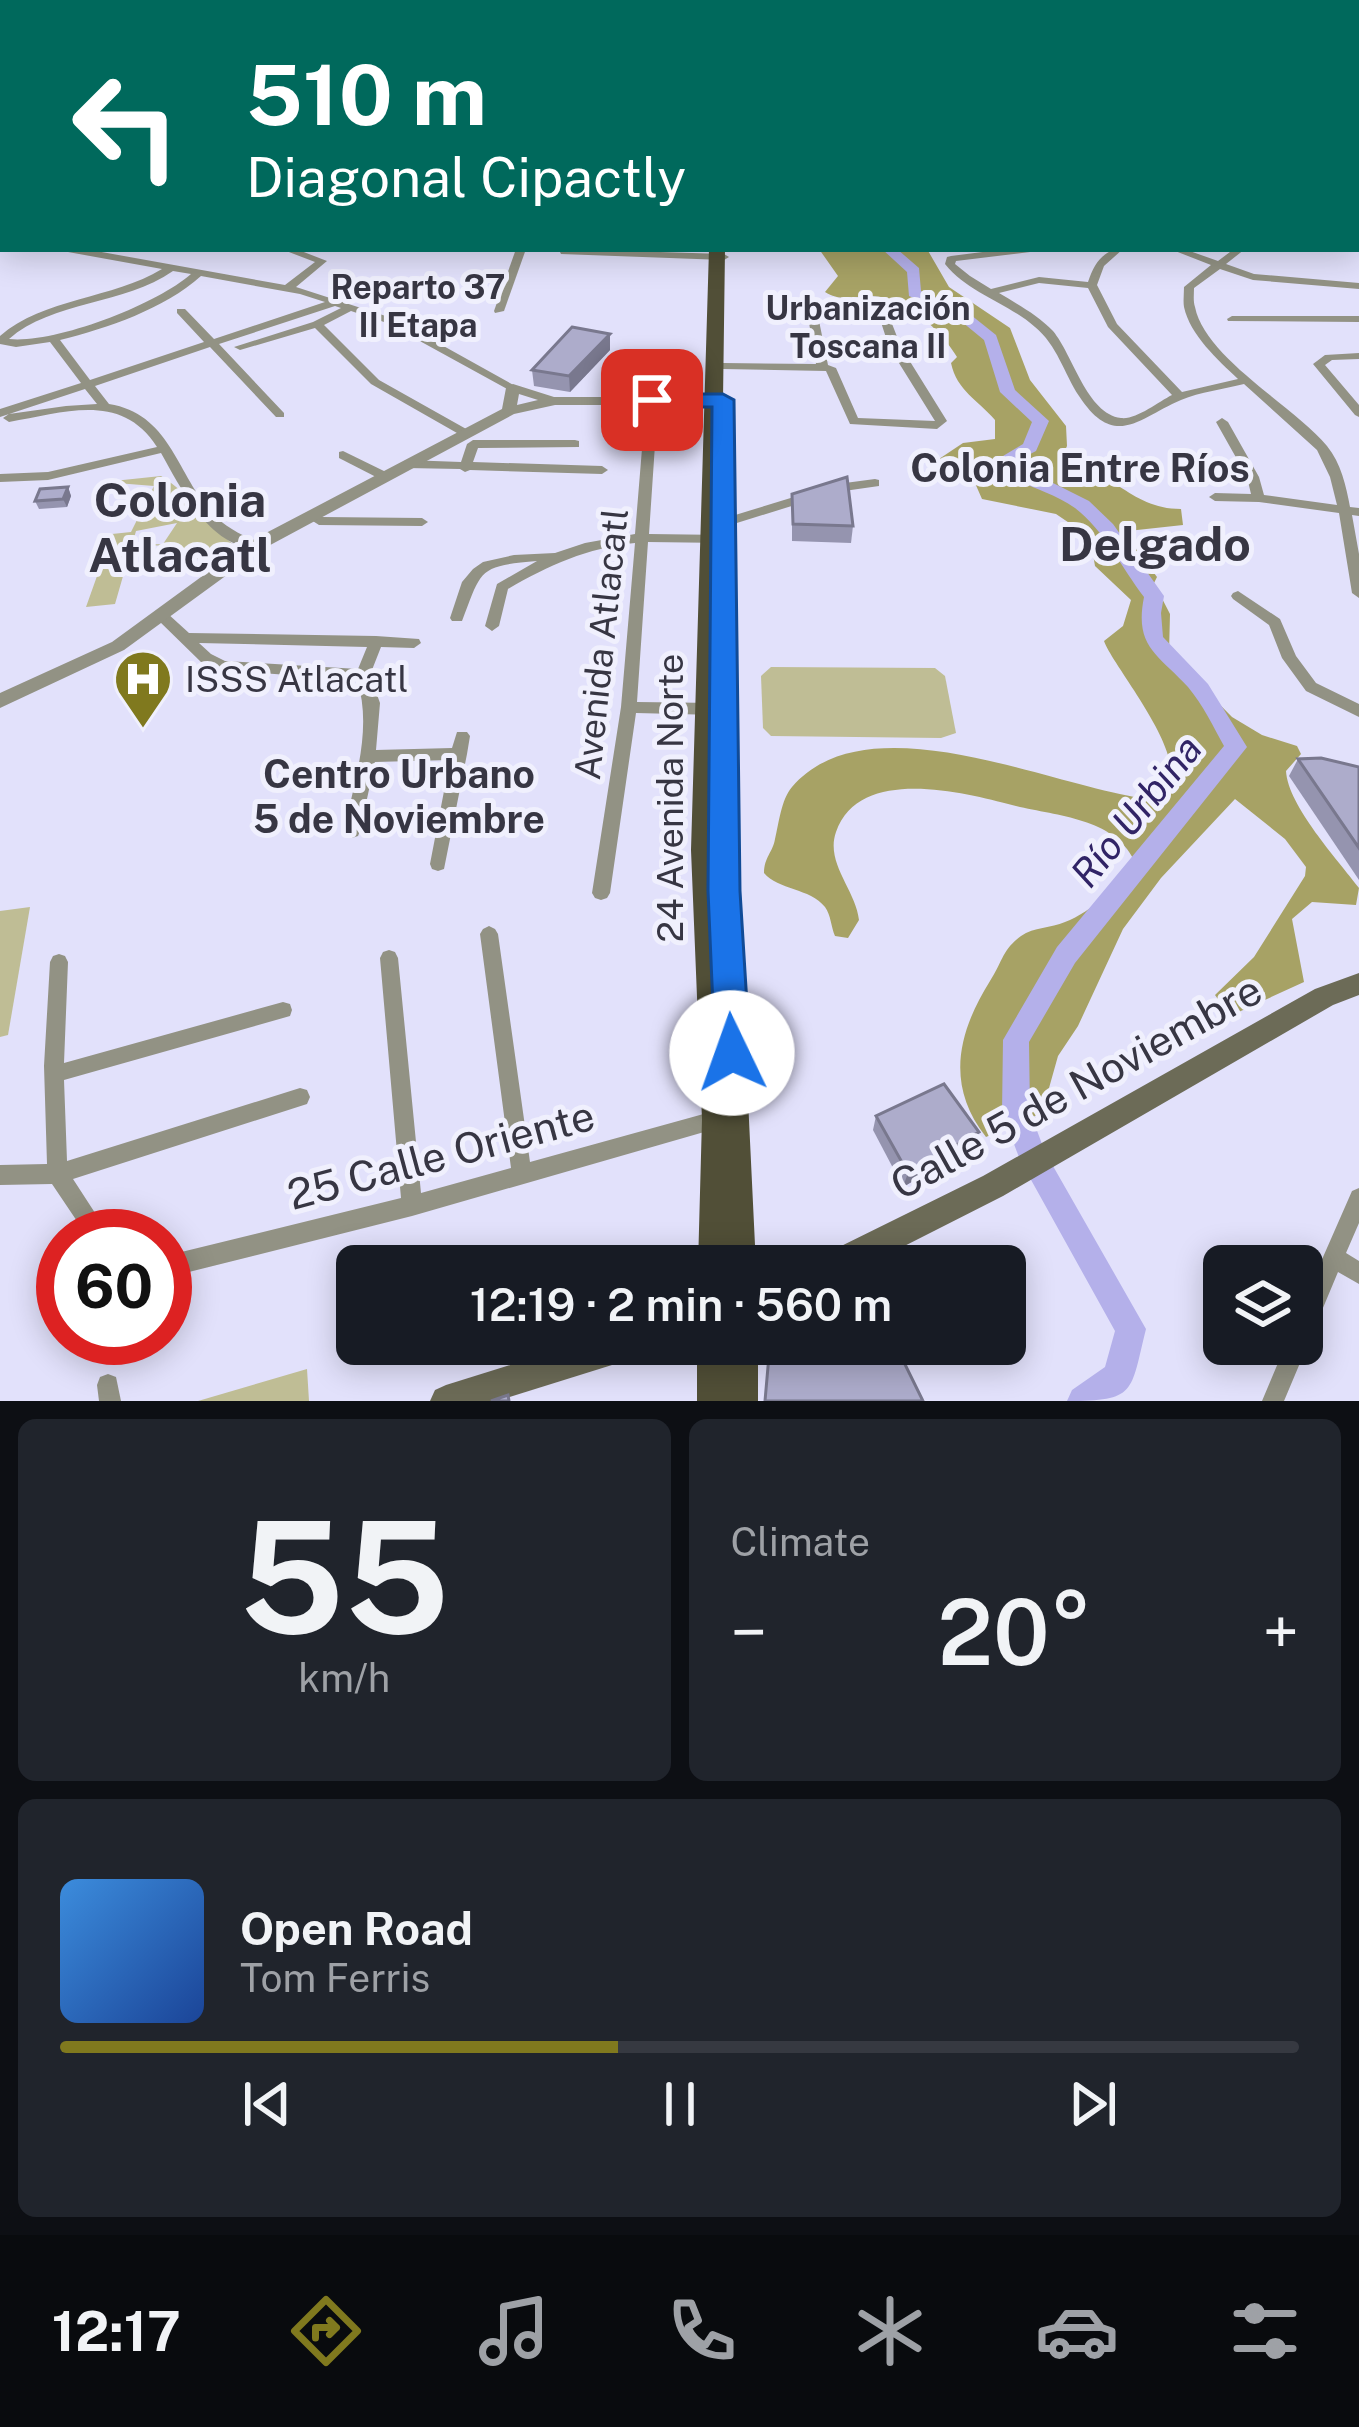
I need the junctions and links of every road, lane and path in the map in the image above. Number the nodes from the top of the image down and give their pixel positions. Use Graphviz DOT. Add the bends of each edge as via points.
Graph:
graph roads {
  1 [pos="644,0"];
  2 [pos="671,0"];
  3 [pos="83,252"];
  4 [pos="295,252"];
  5 [pos="520,252"];
  6 [pos="565,252"];
  7 [pos="981,252"];
  8 [pos="1115,252"];
  9 [pos="1182,252"];
  10 [pos="1235,252"];
  11 [pos="657,253"];
  12 [pos="720,253"];
  13 [pos="949,254"];
  14 [pos="1214,265"];
  15 [pos="168,269"];
  16 [pos="198,273"];
  17 [pos="1092,285"];
  18 [pos="1359,286"];
  19 [pos="289,287"];
  20 [pos="995,291"];
  21 [pos="335,302"];
  22 [pos="350,307"];
  23 [pos="181,310"];
  24 [pos="500,311"];
  25 [pos="812,311"];
  26 [pos="884,316"];
  27 [pos="1232,319"];
  28 [pos="1359,319"];
  29 [pos="317,324"];
  30 [pos="52,337"];
  31 [pos="212,343"];
  32 [pos="240,347"];
  33 [pos="1359,356"];
  34 [pos="822,365"];
  35 [pos="723,366"];
  36 [pos="1248,380"];
  37 [pos="88,384"];
  38 [pos="513,388"];
  39 [pos="1179,396"];
  40 [pos="652,400"];
  41 [pos="717,400"];
  42 [pos="1353,400"];
  43 [pos="555,401"];
  44 [pos="105,407"];
  45 [pos="508,411"];
  46 [pos="1359,413"];
  47 [pos="280,415"];
  48 [pos="0,416"];
  49 [pos="1222,422"];
  50 [pos="464,433"];
  51 [pos="575,444"];
  52 [pos="163,449"];
  53 [pos="343,455"];
  54 [pos="406,464"];
  55 [pos="465,468"];
  56 [pos="602,470"];
  57 [pos="384,476"];
  58 [pos="0,478"];
  59 [pos="875,483"];
  60 [pos="1215,497"];
  61 [pos="1259,497"];
  62 [pos="1341,509"];
  63 [pos="1359,512"];
  64 [pos="311,516"];
  65 [pos="422,522"];
  66 [pos="720,533"];
  67 [pos="645,538"];
  68 [pos="255,546"];
  69 [pos="555,555"];
  70 [pos="1357,576"];
  71 [pos="1359,593"];
  72 [pos="1238,596"];
  73 [pos="162,616"];
  74 [pos="457,617"];
  75 [pos="492,626"];
  76 [pos="184,638"];
  77 [pos="376,640"];
  78 [pos="414,643"];
  79 [pos="363,675"];
  80 [pos="0,701"];
  81 [pos="629,706"];
  82 [pos="716,708"];
  83 [pos="1359,711"];
  84 [pos="368,756"];
  85 [pos="352,831"];
  86 [pos="438,864"];
  87 [pos="601,893"];
  88 [pos="489,934"];
  89 [pos="389,958"];
  90 [pos="59,962"];
  91 [pos="1359,984"];
  92 [pos="283,1010"];
  93 [pos="55,1074"];
  94 [pos="300,1097"];
  95 [pos="727,1118"];
  96 [pos="57,1174"];
  97 [pos="0,1175"];
  98 [pos="522,1175"];
  99 [pos="1359,1198"];
  100 [pos="412,1206"];
  101 [pos="81,1209"];
  102 [pos="717,1245"];
  103 [pos="738,1245"];
  104 [pos="876,1245"];
  105 [pos="1333,1256"];
  106 [pos="192,1260"];
  107 [pos="1359,1273"];
  108 [pos="1323,1280"];
  109 [pos="561,1365"];
  110 [pos="715,1365"];
  111 [pos="740,1365"];
  112 [pos="1288,1365"];
  113 [pos="446,1401"];
  114 [pos="715,1401"];
  115 [pos="740,1401"];
  116 [pos="1273,1401"];
  1 -- 2 [label="street"];
  3 -- 15 [label="street"];
  4 -- 19 [label="street" via="322,261"];
  5 -- 24 [label="street"];
  6 -- 11 [label="street"];
  7 -- 13 [label="street"];
  8 -- 17 [label="street"];
  9 -- 14 [label="street"];
  10 -- 14 [label="street"];
  11 -- 12 [label="street"];
  12 -- 35 [label="main road"];
  12 -- 41 [label="main road"];
  13 -- 20 [label="street" via="954,272"];
  14 -- 18 [label="street" via="1253,277"];
  14 -- 36 [label="street" via="1189,287 1187,309 1203,337"];
  15 -- 16 [label="street"];
  15 -- 30 [label="street" via="124,293 30,320 3,343"];
  16 -- 19 [label="street"];
  16 -- 30 [label="street" via="147,306"];
  17 -- 20 [label="street" via="1039,280"];
  17 -- 39 [label="street" via="1112,326"];
  19 -- 21 [label="street"];
  20 -- 39 [label="street" via="1051,335 1087,399 1112,422 1130,423"];
  21 -- 22 [label="street"];
  21 -- 31 [label="street"];
  22 -- 29 [label="street"];
  22 -- 38 [label="street"];
  23 -- 31 [label="street"];
  25 -- 34 [label="street"];
  26 -- 34 [label="street" via="940,424 854,421 836,375"];
  27 -- 28 [label="street"];
  29 -- 32 [label="street"];
  29 -- 50 [label="street" via="375,382"];
  30 -- 37 [label="street"];
  31 -- 37 [label="street"];
  31 -- 47 [label="street"];
  33 -- 42 [label="street" via="1319,361"];
  34 -- 35 [label="street"];
  35 -- 41 [label="main road"];
  36 -- 39 [label="street"];
  36 -- 62 [label="street" via="1327,453"];
  37 -- 44 [label="street"];
  37 -- 48 [label="street"];
  38 -- 43 [label="street"];
  38 -- 45 [label="street"];
  40 -- 41 [label="street"];
  40 -- 43 [label="street"];
  40 -- 67 [label="street, Avenida Atlacatl"];
  41 -- 66 [label="main road, 24 Avenida Norte"];
  42 -- 46 [label="street"];
  43 -- 45 [label="street"];
  44 -- 48 [label="street"];
  44 -- 52 [label="street" via="147,420"];
  45 -- 50 [label="street"];
  49 -- 61 [label="street"];
  50 -- 54 [label="street"];
  51 -- 55 [label="street" via="473,444"];
  52 -- 58 [label="street" via="48,476"];
  52 -- 68 [label="street" via="232,541"];
  53 -- 57 [label="street"];
  54 -- 55 [label="street"];
  54 -- 57 [label="street"];
  55 -- 56 [label="street"];
  57 -- 64 [label="street"];
  59 -- 66 [label="street" via="845,484"];
  60 -- 61 [label="street"];
  61 -- 62 [label="street"];
  62 -- 63 [label="street"];
  62 -- 70 [label="street"];
  64 -- 65 [label="street"];
  64 -- 68 [label="street"];
  66 -- 67 [label="street"];
  66 -- 82 [label="main road, 24 Avenida Norte"];
  67 -- 69 [label="street"];
  67 -- 81 [label="street, Avenida Atlacatl"];
  68 -- 73 [label="street"];
  69 -- 74 [label="street" via="505,558 478,570 464,584"];
  69 -- 75 [label="street" via="500,589"];
  70 -- 71 [label="street"];
  72 -- 83 [label="street" via="1275,622 1311,687"];
  73 -- 76 [label="street"];
  73 -- 80 [label="street"];
  76 -- 77 [label="street"];
  76 -- 79 [label="street" via="214,663 237,669"];
  77 -- 78 [label="street"];
  77 -- 79 [label="street"];
  79 -- 84 [label="street" via="372,703"];
  81 -- 82 [label="street"];
  81 -- 87 [label="street, Avenida Atlacatl"];
  82 -- 95 [label="main road, 24 Avenida Norte" via="704,850"];
  84 -- 85 [label="street"];
  84 -- 86 [label="street" via="460,745"];
  88 -- 98 [label="street"];
  89 -- 100 [label="street"];
  90 -- 93 [label="street"];
  91 -- 104 [label="main road, Calle 5 de Noviembre"];
  92 -- 93 [label="street"];
  93 -- 96 [label="street"];
  94 -- 96 [label="street"];
  95 -- 98 [label="street, 25 Calle Oriente"];
  95 -- 102 [label="main road, 24 Avenida Norte"];
  95 -- 103 [label="main road, 24 Avenida Norte"];
  96 -- 97 [label="street"];
  96 -- 101 [label="street"];
  98 -- 100 [label="street, 25 Calle Oriente"];
  99 -- 105 [label="street"];
  100 -- 106 [label="street, 25 Calle Oriente"];
  105 -- 107 [label="street"];
  105 -- 108 [label="street"];
  109 -- 113 [label="main road"];
  110 -- 114 [label="main road"];
  111 -- 115 [label="main road"];
  112 -- 116 [label="street"];
}
